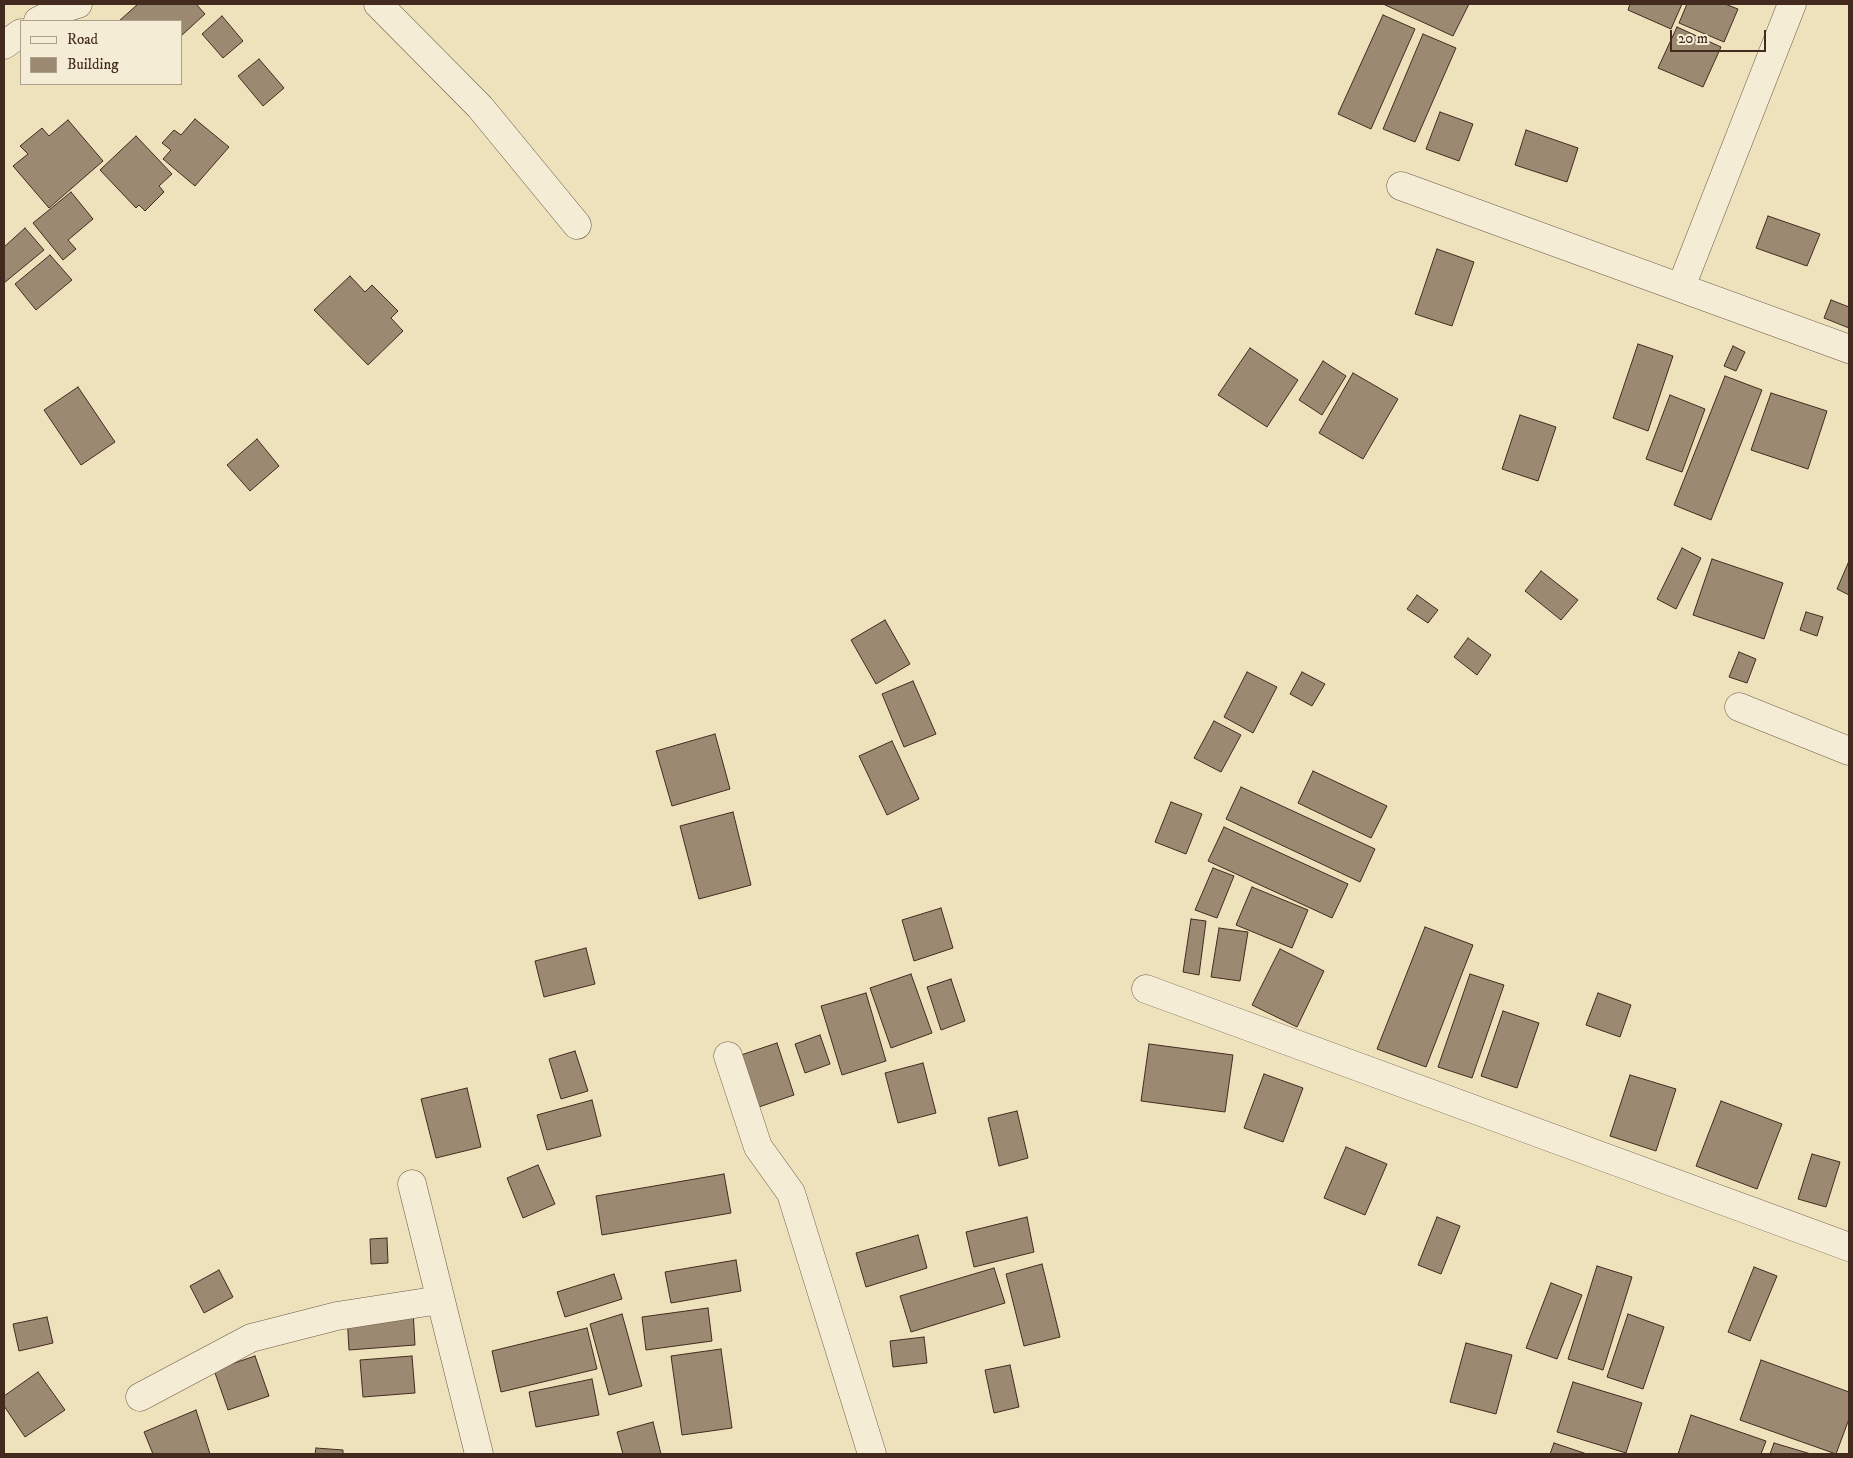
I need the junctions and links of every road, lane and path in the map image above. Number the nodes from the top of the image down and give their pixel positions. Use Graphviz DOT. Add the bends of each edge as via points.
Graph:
graph roads {
  1 [pos="78,4"];
  2 [pos="378,4"];
  3 [pos="1792,4"];
  4 [pos="40,20"];
  5 [pos="20,34"];
  6 [pos="4,45"];
  7 [pos="1401,186"];
  8 [pos="577,225"];
  9 [pos="1681,287"];
  10 [pos="1849,349"];
  11 [pos="1739,707"];
  12 [pos="1849,751"];
  13 [pos="1146,990"];
  14 [pos="728,1056"];
  15 [pos="412,1184"];
  16 [pos="1849,1247"];
  17 [pos="440,1300"];
  18 [pos="140,1396"];
  19 [pos="479,1454"];
  20 [pos="872,1454"];
  1 -- 4 [label="street"];
  2 -- 8 [label="street" via="480,107"];
  3 -- 9 [label="street"];
  5 -- 6 [label="street"];
  7 -- 9 [label="street"];
  9 -- 10 [label="street"];
  11 -- 12 [label="street"];
  13 -- 16 [label="street"];
  14 -- 20 [label="street" via="758,1147 791,1193"];
  15 -- 17 [label="street"];
  17 -- 18 [label="street" via="337,1316 251,1338"];
  17 -- 19 [label="street"];
}
